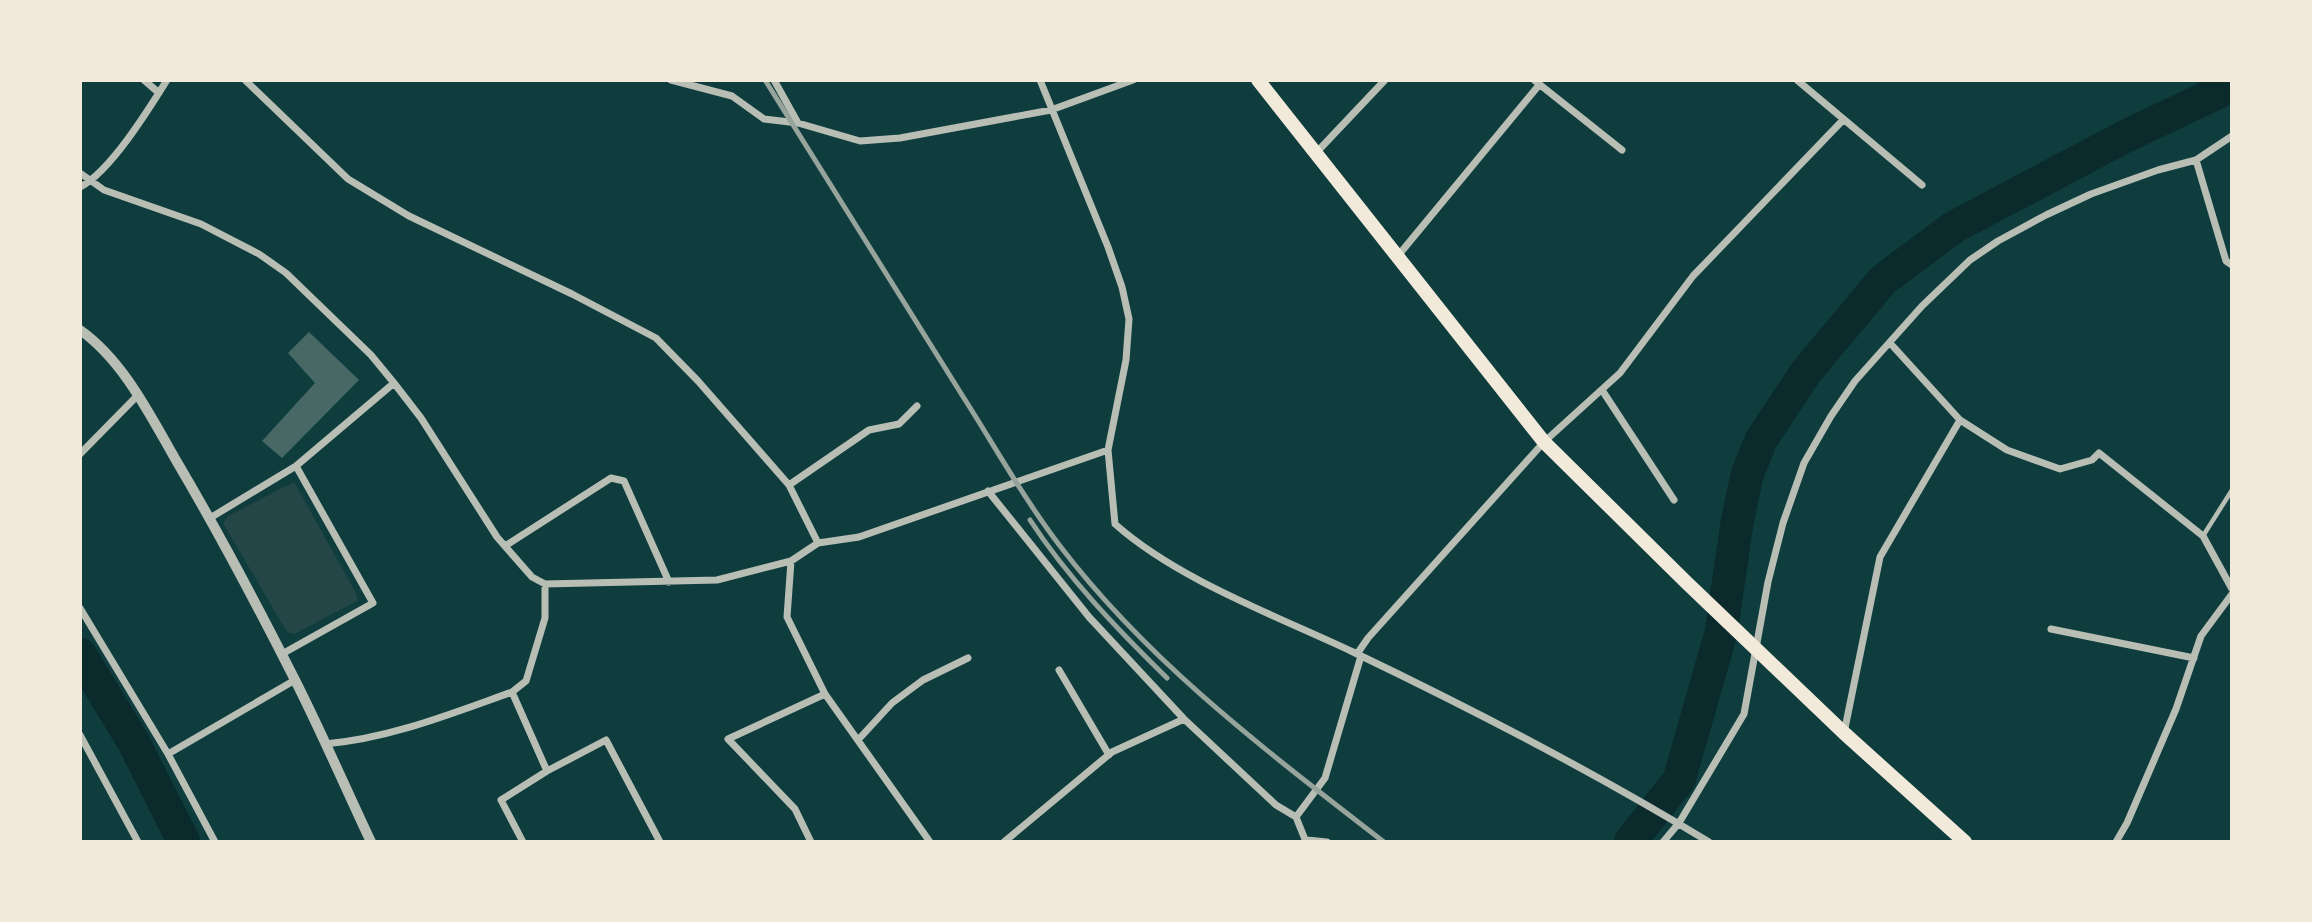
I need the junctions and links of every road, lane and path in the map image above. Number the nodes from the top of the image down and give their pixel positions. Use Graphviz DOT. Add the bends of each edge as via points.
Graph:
graph roads {
  1 [pos="144,80"];
  2 [pos="167,80"];
  3 [pos="245,80"];
  4 [pos="671,80"];
  5 [pos="774,80"];
  6 [pos="1040,80"];
  7 [pos="1133,80"];
  8 [pos="1258,80"];
  9 [pos="1385,80"];
  10 [pos="1797,80"];
  11 [pos="1536,83"];
  12 [pos="159,93"];
  13 [pos="1051,110"];
  14 [pos="1843,120"];
  15 [pos="798,124"];
  16 [pos="2231,136"];
  17 [pos="1622,150"];
  18 [pos="1315,154"];
  19 [pos="2196,160"];
  20 [pos="80,173"];
  21 [pos="92,181"];
  22 [pos="1922,185"];
  23 [pos="80,187"];
  24 [pos="1397,257"];
  25 [pos="2231,265"];
  26 [pos="80,330"];
  27 [pos="1890,342"];
  28 [pos="394,383"];
  29 [pos="1602,390"];
  30 [pos="137,396"];
  31 [pos="917,407"];
  32 [pos="1960,420"];
  33 [pos="1545,442"];
  34 [pos="1108,450"];
  35 [pos="80,454"];
  36 [pos="296,466"];
  37 [pos="789,485"];
  38 [pos="2231,490"];
  39 [pos="988,491"];
  40 [pos="1674,500"];
  41 [pos="210,518"];
  42 [pos="2203,536"];
  43 [pos="818,543"];
  44 [pos="505,547"];
  45 [pos="791,561"];
  46 [pos="669,582"];
  47 [pos="545,584"];
  48 [pos="2231,592"];
  49 [pos="80,608"];
  50 [pos="2051,629"];
  51 [pos="1755,647"];
  52 [pos="282,654"];
  53 [pos="1359,655"];
  54 [pos="968,658"];
  55 [pos="2194,658"];
  56 [pos="1059,670"];
  57 [pos="295,680"];
  58 [pos="512,692"];
  59 [pos="825,694"];
  60 [pos="1184,719"];
  61 [pos="1844,733"];
  62 [pos="80,735"];
  63 [pos="858,740"];
  64 [pos="325,744"];
  65 [pos="168,754"];
  66 [pos="1109,755"];
  67 [pos="547,771"];
  68 [pos="1296,817"];
  69 [pos="1679,823"];
  70 [pos="1307,841"];
  71 [pos="138,842"];
  72 [pos="215,842"];
  73 [pos="371,842"];
  74 [pos="523,842"];
  75 [pos="660,842"];
  76 [pos="811,842"];
  77 [pos="930,842"];
  78 [pos="1004,842"];
  79 [pos="1327,842"];
  80 [pos="1663,842"];
  81 [pos="1709,842"];
  82 [pos="1965,842"];
  83 [pos="2116,842"];
  1 -- 12 [label="street"];
  2 -- 12 [label="street"];
  3 -- 37 [label="street" via="348,179 409,215 656,338"];
  4 -- 15 [label="street" via="732,96 764,119"];
  5 -- 15 [label="street"];
  6 -- 13 [label="street"];
  7 -- 13 [label="street"];
  8 -- 18 [label="highway"];
  9 -- 18 [label="street"];
  10 -- 14 [label="street"];
  11 -- 17 [label="street"];
  11 -- 24 [label="street"];
  12 -- 21 [label="street"];
  13 -- 15 [label="street" via="860,141"];
  13 -- 34 [label="street" via="1108,247 1129,319 1126,360"];
  14 -- 22 [label="street"];
  14 -- 29 [label="street" via="1693,276"];
  16 -- 19 [label="street"];
  18 -- 24 [label="highway"];
  19 -- 25 [label="street"];
  19 -- 27 [label="street" via="2091,194 1998,241 1970,260"];
  20 -- 21 [label="street"];
  21 -- 23 [label="street"];
  21 -- 28 [label="street" via="104,190 201,224 259,254 286,273"];
  24 -- 33 [label="highway"];
  26 -- 30 [label="street" via="115,364"];
  27 -- 32 [label="street"];
  27 -- 51 [label="street" via="1843,398 1804,463 1783,523"];
  28 -- 36 [label="street"];
  28 -- 44 [label="street"];
  29 -- 33 [label="street"];
  29 -- 40 [label="street"];
  30 -- 35 [label="street"];
  30 -- 41 [label="street"];
  31 -- 37 [label="street" via="899,424 869,430"];
  32 -- 42 [label="street" via="2007,450 2060,469 2092,460 2099,453"];
  32 -- 61 [label="street" via="1880,557"];
  33 -- 51 [label="highway"];
  33 -- 53 [label="street" via="1368,638"];
  34 -- 39 [label="street"];
  34 -- 53 [label="street" via="1115,524 1127,535 1188,575"];
  36 -- 41 [label="street"];
  36 -- 52 [label="street" via="373,603"];
  37 -- 43 [label="street"];
  38 -- 42 [label="lane"];
  39 -- 43 [label="street" via="859,537"];
  39 -- 60 [label="street" via="1088,617"];
  41 -- 52 [label="street"];
  42 -- 48 [label="street"];
  43 -- 45 [label="street"];
  44 -- 46 [label="street" via="611,478 624,481"];
  44 -- 47 [label="street" via="532,577"];
  45 -- 46 [label="street" via="717,580"];
  45 -- 59 [label="street" via="787,617"];
  46 -- 47 [label="street"];
  47 -- 58 [label="street" via="545,618 526,681"];
  48 -- 55 [label="street" via="2201,636"];
  49 -- 65 [label="street"];
  50 -- 55 [label="street"];
  51 -- 61 [label="highway"];
  51 -- 69 [label="street" via="1744,714"];
  52 -- 57 [label="street"];
  53 -- 68 [label="street" via="1325,778"];
  53 -- 69 [label="street" via="1626,791"];
  54 -- 63 [label="street" via="923,680 892,703"];
  55 -- 83 [label="street"];
  56 -- 66 [label="street"];
  57 -- 64 [label="street"];
  57 -- 65 [label="street"];
  58 -- 64 [label="street" via="404,730"];
  58 -- 67 [label="street"];
  59 -- 63 [label="street"];
  59 -- 76 [label="street" via="728,739 795,810"];
  60 -- 66 [label="street"];
  60 -- 68 [label="street" via="1276,805"];
  61 -- 82 [label="highway"];
  62 -- 71 [label="street"];
  63 -- 77 [label="street"];
  64 -- 73 [label="street"];
  65 -- 72 [label="street"];
  66 -- 78 [label="street"];
  67 -- 74 [label="street" via="501,800"];
  67 -- 75 [label="street" via="606,740"];
  68 -- 70 [label="street"];
  69 -- 80 [label="street"];
  69 -- 81 [label="street"];
  70 -- 79 [label="street"];
}
